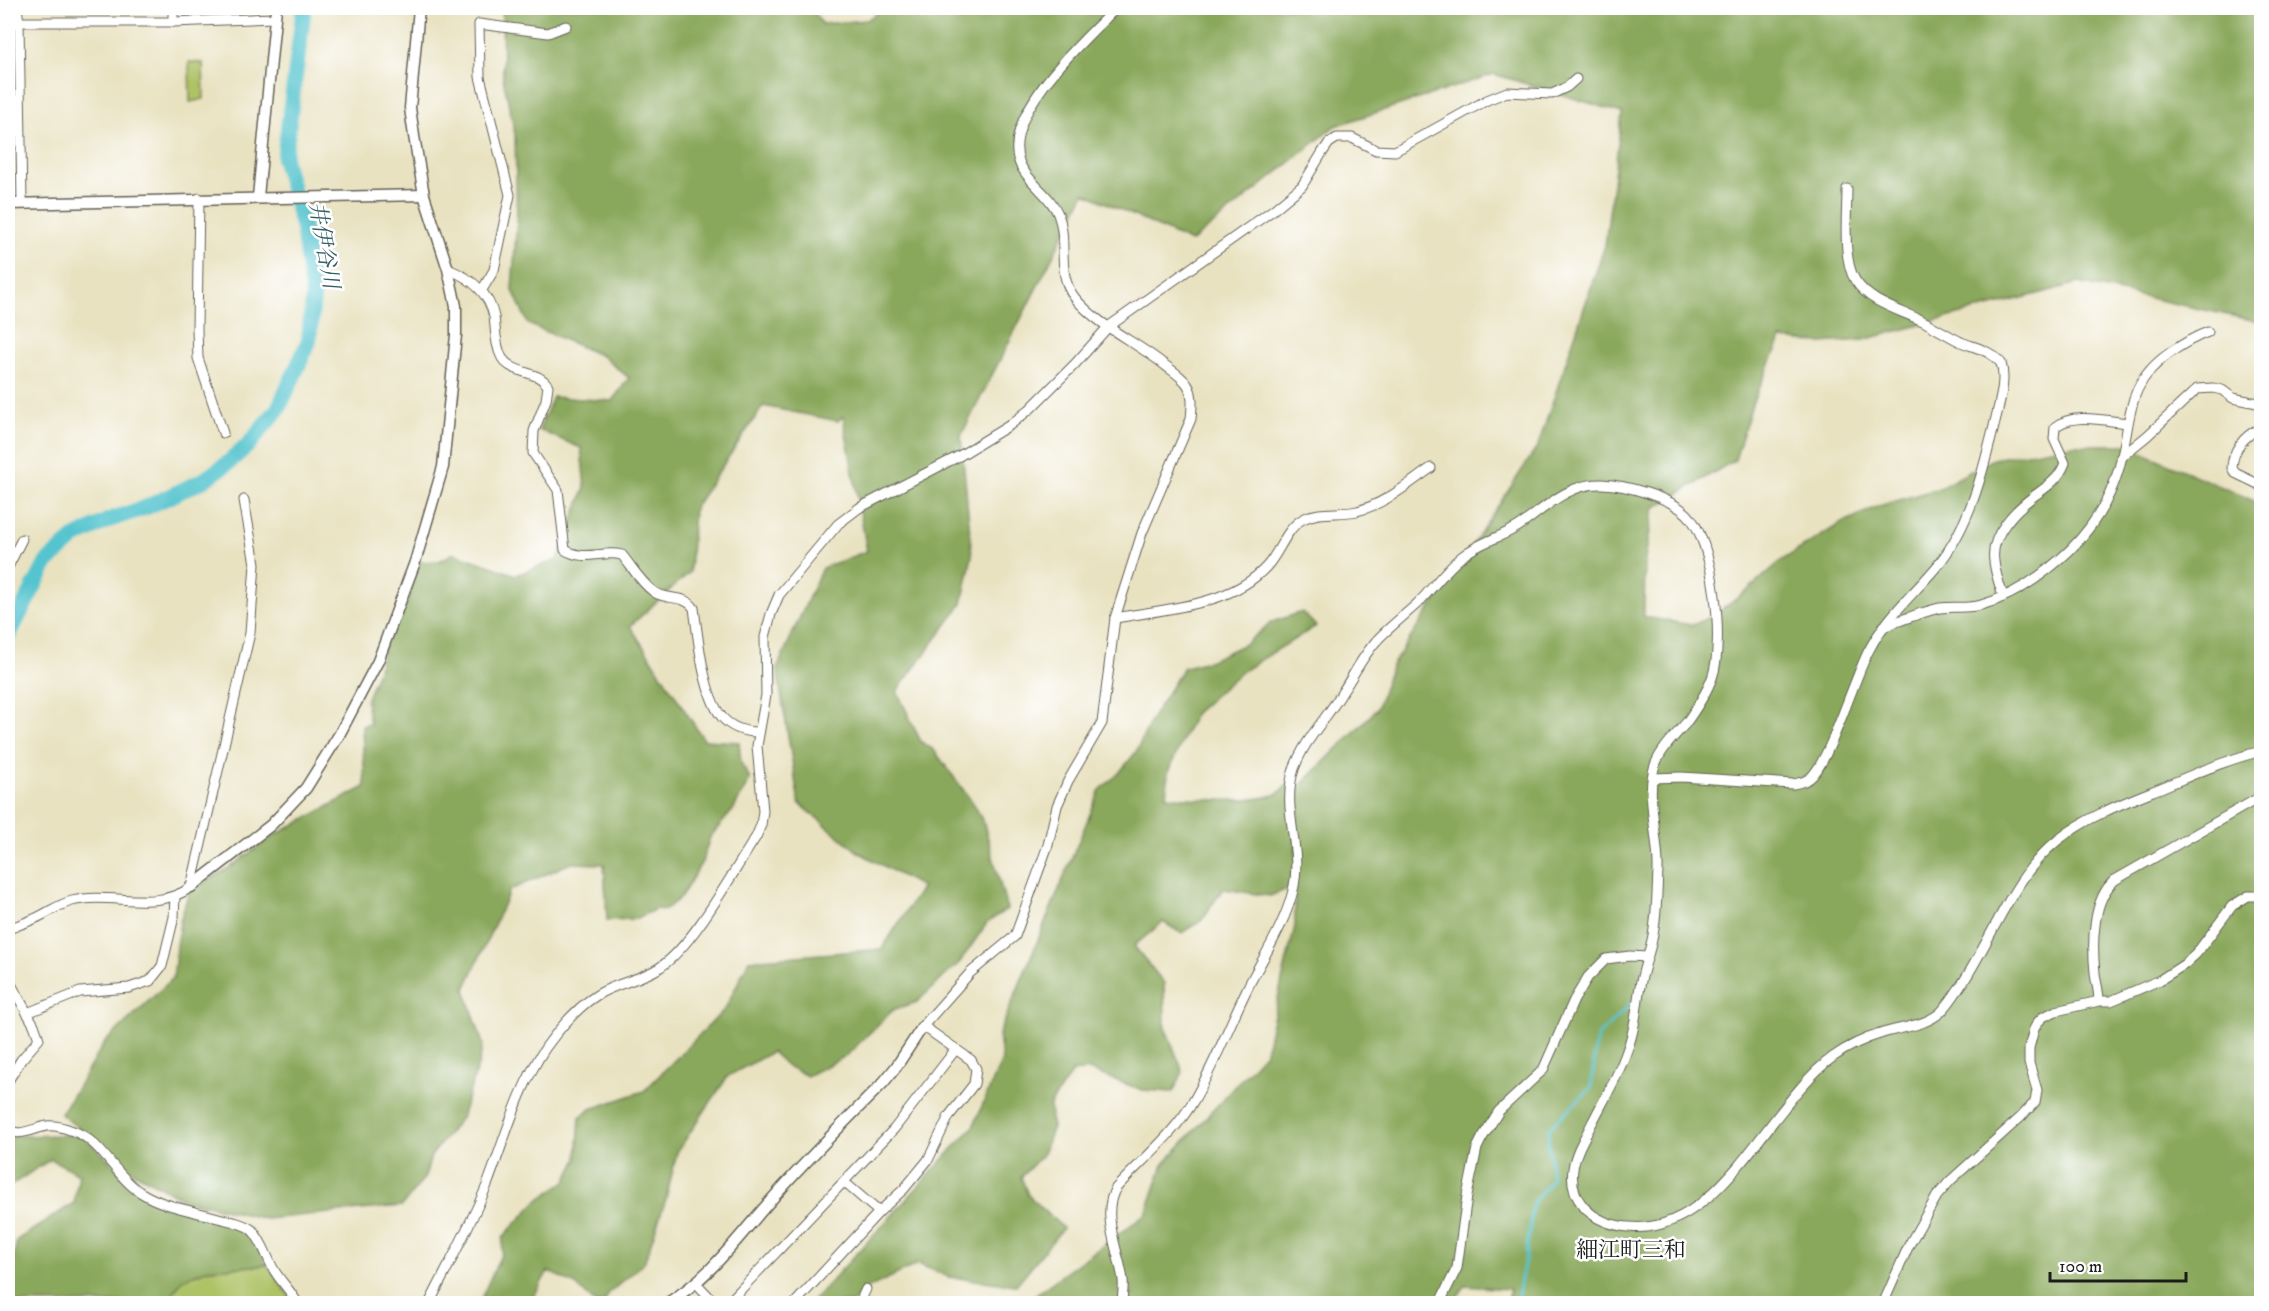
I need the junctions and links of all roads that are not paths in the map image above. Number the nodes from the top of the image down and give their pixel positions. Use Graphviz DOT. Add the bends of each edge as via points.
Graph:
graph roads {
  1 [pos="17,8"];
  2 [pos="173,8"];
  3 [pos="419,8"];
  4 [pos="1116,8"];
  5 [pos="275,13"];
  6 [pos="8,22"];
  7 [pos="19,22"];
  8 [pos="173,22"];
  9 [pos="566,26"];
  10 [pos="1576,79"];
  11 [pos="1847,189"];
  12 [pos="424,195"];
  13 [pos="263,197"];
  14 [pos="199,198"];
  15 [pos="21,203"];
  16 [pos="8,204"];
  17 [pos="448,269"];
  18 [pos="482,290"];
  19 [pos="1108,327"];
  20 [pos="2208,332"];
  21 [pos="2262,404"];
  22 [pos="2127,423"];
  23 [pos="2262,427"];
  24 [pos="223,433"];
  25 [pos="2121,457"];
  26 [pos="1431,468"];
  27 [pos="2262,486"];
  28 [pos="244,500"];
  29 [pos="22,539"];
  30 [pos="8,567"];
  31 [pos="2003,597"];
  32 [pos="1115,618"];
  33 [pos="1883,627"];
  34 [pos="758,732"];
  35 [pos="2262,750"];
  36 [pos="1653,778"];
  37 [pos="2262,796"];
  38 [pos="191,887"];
  39 [pos="176,896"];
  40 [pos="2262,896"];
  41 [pos="8,929"];
  42 [pos="1647,957"];
  43 [pos="8,979"];
  44 [pos="2098,1001"];
  45 [pos="27,1013"];
  46 [pos="923,1026"];
  47 [pos="956,1049"];
  48 [pos="8,1081"];
  49 [pos="8,1129"];
  50 [pos="844,1182"];
  51 [pos="879,1212"];
  52 [pos="696,1283"];
  53 [pos="866,1289"];
  54 [pos="298,1304"];
  55 [pos="429,1304"];
  56 [pos="666,1304"];
  57 [pos="716,1304"];
  58 [pos="727,1304"];
  59 [pos="794,1304"];
  60 [pos="859,1304"];
  61 [pos="1122,1304"];
  62 [pos="1439,1304"];
  63 [pos="1883,1304"];
  1 -- 7 [label="street"];
  2 -- 8 [label="street"];
  3 -- 12 [label="street" via="410,108"];
  4 -- 19 [label="street" via="1037,94 1022,120 1016,146 1020,164 1049,197 1059,216 1064,281 1088,312"];
  5 -- 8 [label="street"];
  5 -- 13 [label="street"];
  6 -- 7 [label="street"];
  7 -- 8 [label="street"];
  7 -- 15 [label="street"];
  9 -- 18 [label="street" via="548,33 479,24 480,77 510,195 494,270"];
  10 -- 19 [label="street" via="1552,94 1507,92 1395,151 1376,150 1352,138 1337,138 1329,143 1302,186 1274,210"];
  11 -- 33 [label="street" via="1849,264 1855,280 1884,306 1987,351 2003,367 2001,397 1986,460 1966,519 1937,566"];
  12 -- 13 [label="street"];
  12 -- 17 [label="street"];
  13 -- 14 [label="street"];
  14 -- 15 [label="street"];
  14 -- 24 [label="street" via="198,358"];
  15 -- 16 [label="street"];
  17 -- 18 [label="street" via="463,274"];
  17 -- 38 [label="street" via="456,306 456,335 443,467 415,562 378,662 306,788 271,825"];
  18 -- 34 [label="street" via="494,315 502,358 514,369 541,379 548,386 534,431 533,453 558,490 565,550 582,557 622,555 653,592 687,600 694,608 701,658 717,710 739,730"];
  19 -- 32 [label="street" via="1175,372 1187,384 1192,401 1191,419 1142,533"];
  19 -- 34 [label="street" via="1010,425 961,456 859,508 838,524 779,595 771,614 765,637 766,695"];
  20 -- 22 [label="street" via="2155,364 2137,390"];
  21 -- 25 [label="street" via="2233,398 2222,390 2197,389"];
  22 -- 25 [label="street"];
  22 -- 31 [label="street" via="2072,420 2055,427 2054,439 2066,463 2054,482 2009,519 1994,549"];
  23 -- 27 [label="street" via="2236,447 2232,468"];
  25 -- 31 [label="street" via="2098,519 2041,574"];
  26 -- 32 [label="street" via="1374,506 1300,520 1267,566 1220,598"];
  28 -- 38 [label="street" via="255,564 250,633"];
  29 -- 30 [label="street"];
  31 -- 33 [label="street" via="1981,605 1941,608"];
  32 -- 46 [label="street" via="1102,723 1057,806 1048,845 1015,936 969,973"];
  33 -- 36 [label="street" via="1824,758 1808,780 1792,784"];
  34 -- 55 [label="street" via="763,811 756,837 692,936 660,968 597,995 546,1048 523,1090 464,1236"];
  35 -- 42 [label="street" via="2097,814 2065,834 2029,869 1982,954 1939,1014 1928,1021 1871,1037 1828,1060 1790,1100 1731,1174 1702,1202 1661,1225 1633,1228 1610,1224 1591,1214 1576,1195 1573,1170 1578,1150 1620,1070"];
  36 -- 42 [label="street" via="1658,864 1653,932"];
  36 -- 61 [label="street" via="1656,763 1704,696 1716,670 1717,619 1710,567 1700,530 1684,511 1618,486 1584,486 1549,502 1516,529 1458,558 1377,639 1305,747 1294,768 1289,809 1296,853 1294,886 1273,941 1194,1100 1111,1196 1108,1215 1123,1281"];
  37 -- 44 [label="street" via="2107,888 2097,912"];
  38 -- 39 [label="street"];
  39 -- 41 [label="street" via="162,900 71,901"];
  39 -- 45 [label="street" via="162,966 150,981 129,988 80,992"];
  40 -- 44 [label="street" via="2248,896 2232,906 2185,964 2160,980 2111,1001"];
  42 -- 62 [label="street" via="1606,959 1588,977 1544,1070 1499,1111 1482,1138 1467,1196 1457,1268"];
  43 -- 45 [label="street"];
  44 -- 63 [label="street" via="2056,1011 2038,1022 2029,1048 2037,1090 2035,1102 1937,1196 1909,1245"];
  45 -- 48 [label="street" via="39,1039"];
  46 -- 47 [label="street"];
  46 -- 52 [label="street" via="883,1083"];
  47 -- 50 [label="street" via="894,1129"];
  47 -- 51 [label="street" via="975,1065 972,1088 949,1116 928,1160"];
  49 -- 54 [label="street" via="23,1132 57,1126 76,1132 96,1144 139,1192 251,1230"];
  50 -- 51 [label="street"];
  50 -- 58 [label="street"];
  51 -- 59 [label="street"];
  52 -- 56 [label="street"];
  52 -- 57 [label="street"];
  53 -- 60 [label="street"];
}
